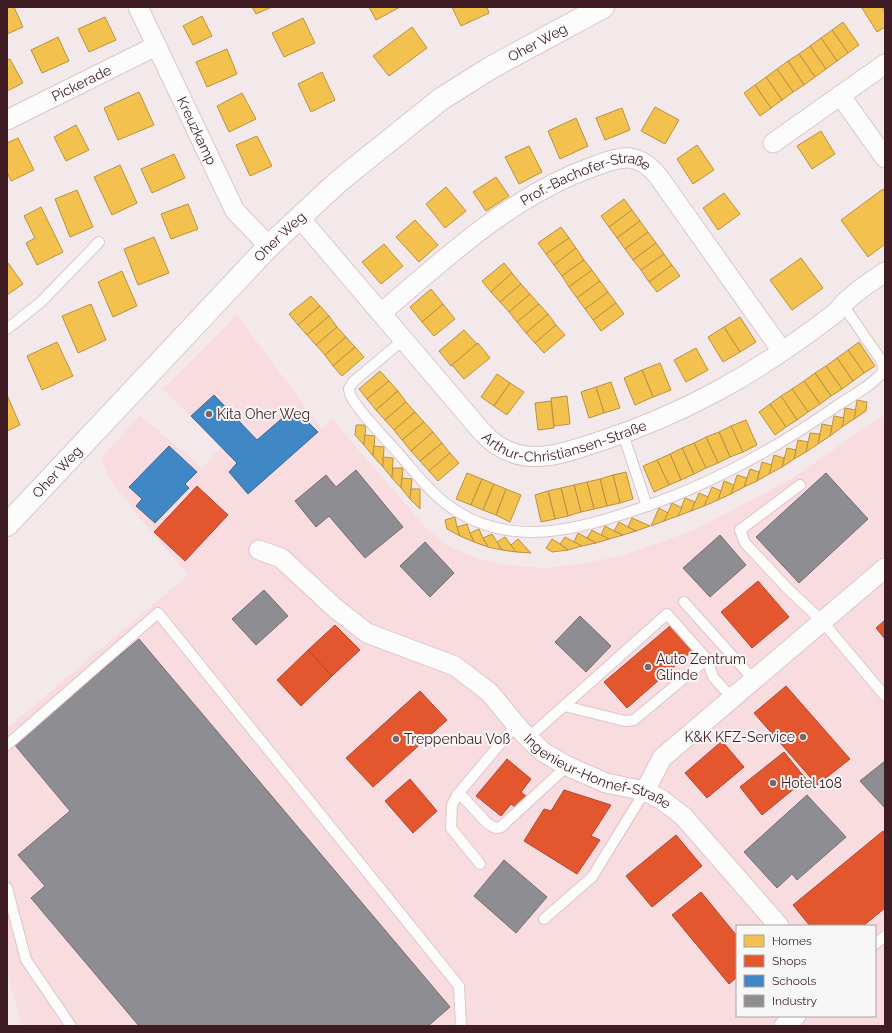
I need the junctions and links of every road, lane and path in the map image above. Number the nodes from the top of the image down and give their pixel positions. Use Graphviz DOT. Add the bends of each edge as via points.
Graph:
graph roads {
  1 [pos="138,7"];
  2 [pos="603,7"];
  3 [pos="156,46"];
  4 [pos="885,64"];
  5 [pos="840,95"];
  6 [pos="7,120"];
  7 [pos="773,143"];
  8 [pos="885,158"];
  9 [pos="299,217"];
  10 [pos="99,242"];
  11 [pos="269,246"];
  12 [pos="885,272"];
  13 [pos="843,305"];
  14 [pos="381,313"];
  15 [pos="7,329"];
  16 [pos="403,340"];
  17 [pos="782,351"];
  18 [pos="622,434"];
  19 [pos="800,485"];
  20 [pos="647,506"];
  21 [pos="7,526"];
  22 [pos="259,550"];
  23 [pos="885,568"];
  24 [pos="684,602"];
  25 [pos="822,621"];
  26 [pos="707,659"];
  27 [pos="754,680"];
  28 [pos="885,696"];
  29 [pos="732,698"];
  30 [pos="564,706"];
  31 [pos="522,732"];
  32 [pos="7,745"];
  33 [pos="567,766"];
  34 [pos="645,791"];
  35 [pos="459,793"];
  36 [pos="480,864"];
  37 [pos="7,888"];
  38 [pos="544,919"];
  39 [pos="778,925"];
  40 [pos="885,936"];
  41 [pos="876,943"];
  42 [pos="795,1017"];
  43 [pos="71,1026"];
  44 [pos="461,1026"];
  45 [pos="784,1026"];
  1 -- 3 [label="street, Kreuzkamp"];
  2 -- 9 [label="street, Oher Weg" via="492,67 441,99 389,139"];
  3 -- 6 [label="street, Pickerade"];
  3 -- 11 [label="street, Kreuzkamp" via="235,211"];
  4 -- 5 [label="street"];
  5 -- 7 [label="street"];
  5 -- 8 [label="street"];
  9 -- 11 [label="street, Oher Weg"];
  9 -- 14 [label="street, Arthur-Christiansen-Straße"];
  10 -- 15 [label="lane" via="42,301"];
  11 -- 21 [label="street, Oher Weg"];
  12 -- 13 [label="street, Arthur-Christiansen-Straße"];
  13 -- 17 [label="street, Arthur-Christiansen-Straße"];
  13 -- 20 [label="lane" via="883,363 880,376 764,453 710,480"];
  14 -- 16 [label="street, Arthur-Christiansen-Straße"];
  14 -- 17 [label="street, Prof.-Bachofer-Straße" via="471,237 516,205 576,173 617,159 630,158 649,166 658,176"];
  16 -- 18 [label="street, Arthur-Christiansen-Straße" via="483,433 496,445 508,451 529,457 546,456"];
  16 -- 20 [label="lane" via="353,382 349,389 350,394 422,482 451,507 489,526 516,532 537,533 575,527"];
  17 -- 18 [label="street, Arthur-Christiansen-Straße" via="736,382 698,402"];
  18 -- 20 [label="lane"];
  19 -- 25 [label="lane" via="740,530 745,543"];
  22 -- 31 [label="street, Ingenieur-Honnef-Straße" via="281,558 335,608 367,633 455,666 489,692"];
  23 -- 25 [label="street"];
  24 -- 27 [label="lane"];
  25 -- 27 [label="street"];
  25 -- 28 [label="lane"];
  26 -- 29 [label="lane" via="713,677"];
  26 -- 30 [label="lane" via="634,720 625,721"];
  26 -- 30 [label="lane" via="667,614"];
  27 -- 29 [label="street"];
  29 -- 34 [label="street" via="662,758"];
  30 -- 31 [label="lane"];
  31 -- 33 [label="street, Ingenieur-Honnef-Straße" via="543,752"];
  31 -- 35 [label="lane"];
  32 -- 44 [label="lane" via="158,612 459,986"];
  33 -- 34 [label="street, Ingenieur-Honnef-Straße" via="606,783"];
  33 -- 35 [label="lane" via="502,827 496,828 488,824"];
  34 -- 38 [label="lane" via="592,877"];
  34 -- 39 [label="street, Ingenieur-Honnef-Straße" via="683,816"];
  35 -- 36 [label="lane" via="452,805 451,828"];
  37 -- 43 [label="lane" via="26,960"];
  40 -- 41 [label="lane"];
  42 -- 45 [label="street"];
}
